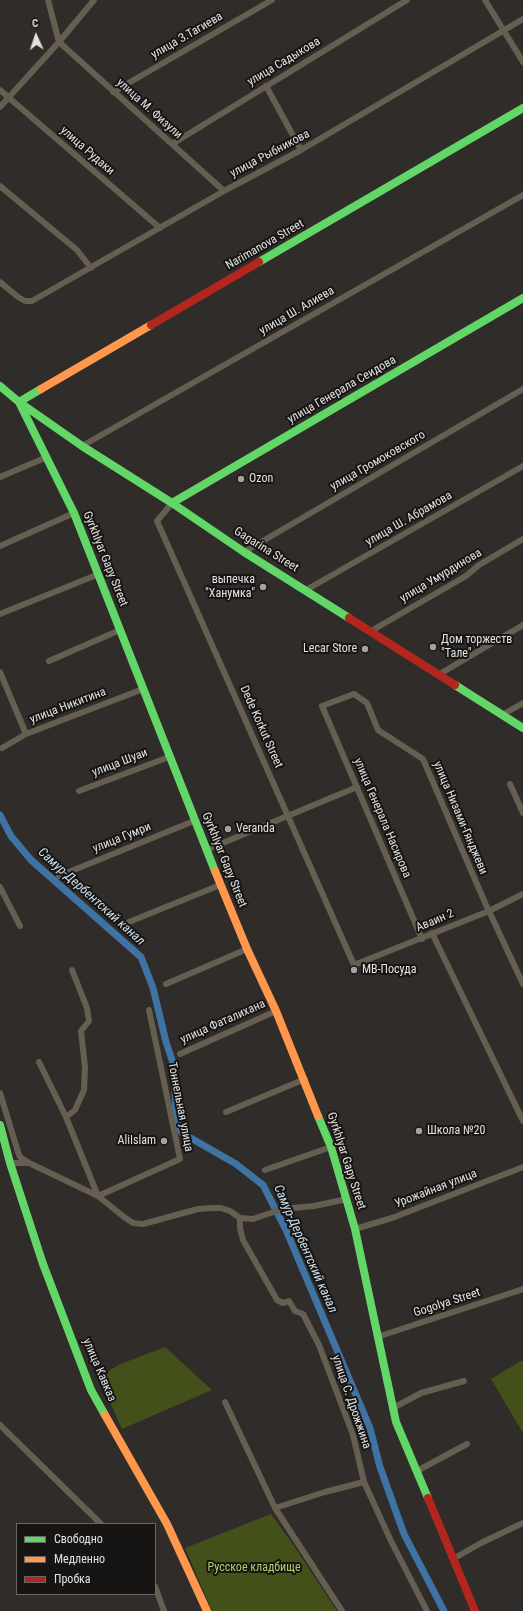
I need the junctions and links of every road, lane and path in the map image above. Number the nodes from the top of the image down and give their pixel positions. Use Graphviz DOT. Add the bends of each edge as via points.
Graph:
graph roads {
  1 [pos="48,0"];
  2 [pos="94,0"];
  3 [pos="272,0"];
  4 [pos="407,0"];
  5 [pos="485,0"];
  6 [pos="523,19"];
  7 [pos="504,30"];
  8 [pos="59,42"];
  9 [pos="523,62"];
  10 [pos="266,86"];
  11 [pos="0,90"];
  12 [pos="113,92"];
  13 [pos="8,98"];
  14 [pos="0,107"];
  15 [pos="523,108"];
  16 [pos="172,144"];
  17 [pos="301,150"];
  18 [pos="0,186"];
  19 [pos="224,191"];
  20 [pos="523,195"];
  21 [pos="160,228"];
  22 [pos="91,268"];
  23 [pos="0,282"];
  24 [pos="523,298"];
  25 [pos="0,386"];
  26 [pos="523,389"];
  27 [pos="19,402"];
  28 [pos="82,446"];
  29 [pos="47,457"];
  30 [pos="523,466"];
  31 [pos="0,477"];
  32 [pos="172,502"];
  33 [pos="74,513"];
  34 [pos="523,539"];
  35 [pos="0,546"];
  36 [pos="244,552"];
  37 [pos="99,574"];
  38 [pos="306,590"];
  39 [pos="0,614"];
  40 [pos="523,625"];
  41 [pos="120,630"];
  42 [pos="370,631"];
  43 [pos="49,661"];
  44 [pos="0,672"];
  45 [pos="438,675"];
  46 [pos="143,689"];
  47 [pos="523,703"];
  48 [pos="322,706"];
  49 [pos="502,715"];
  50 [pos="523,728"];
  51 [pos="26,734"];
  52 [pos="2,748"];
  53 [pos="169,757"];
  54 [pos="510,784"];
  55 [pos="357,787"];
  56 [pos="79,791"];
  57 [pos="523,813"];
  58 [pos="288,815"];
  59 [pos="194,821"];
  60 [pos="206,850"];
  61 [pos="59,876"];
  62 [pos="220,885"];
  63 [pos="0,887"];
  64 [pos="523,894"];
  65 [pos="489,911"];
  66 [pos="129,922"];
  67 [pos="20,926"];
  68 [pos="432,933"];
  69 [pos="422,939"];
  70 [pos="247,949"];
  71 [pos="354,965"];
  72 [pos="72,970"];
  73 [pos="166,984"];
  74 [pos="523,984"];
  75 [pos="149,1010"];
  76 [pos="276,1010"];
  77 [pos="180,1054"];
  78 [pos="39,1062"];
  79 [pos="305,1080"];
  80 [pos="0,1093"];
  81 [pos="226,1112"];
  82 [pos="66,1117"];
  83 [pos="523,1121"];
  84 [pos="0,1125"];
  85 [pos="331,1147"];
  86 [pos="10,1163"];
  87 [pos="29,1163"];
  88 [pos="523,1167"];
  89 [pos="265,1170"];
  90 [pos="98,1196"];
  91 [pos="348,1199"];
  92 [pos="240,1218"];
  93 [pos="355,1229"];
  94 [pos="523,1289"];
  95 [pos="377,1337"];
  96 [pos="464,1381"];
  97 [pos="225,1402"];
  98 [pos="393,1408"];
  99 [pos="0,1425"];
  100 [pos="467,1444"];
  101 [pos="417,1471"];
  102 [pos="364,1482"];
  103 [pos="275,1508"];
  104 [pos="100,1523"];
  105 [pos="523,1524"];
  106 [pos="453,1559"];
  107 [pos="156,1589"];
  108 [pos="164,1611"];
  109 [pos="207,1611"];
  110 [pos="342,1611"];
  111 [pos="427,1611"];
  112 [pos="475,1611"];
  1 -- 8 [label="street"];
  2 -- 8 [label="street"];
  3 -- 12 [label="street, улица З.Тагиева"];
  4 -- 10 [label="street, улица Садыкова"];
  5 -- 7 [label="street"];
  6 -- 7 [label="street, улица Рыбникова"];
  7 -- 9 [label="street"];
  7 -- 17 [label="street, улица Рыбникова"];
  8 -- 12 [label="street, улица М. Физули"];
  8 -- 13 [label="street"];
  10 -- 16 [label="street, улица Садыкова"];
  10 -- 17 [label="street"];
  11 -- 13 [label="street, улица Рудаки"];
  12 -- 16 [label="street, улица М. Физули"];
  13 -- 14 [label="street"];
  13 -- 21 [label="street, улица Рудаки"];
  15 -- 27 [label="main road, Narimanova Street"];
  16 -- 19 [label="street, улица М. Физули"];
  17 -- 19 [label="street, улица Рыбникова"];
  18 -- 22 [label="street" via="77,250"];
  19 -- 21 [label="street, улица Рыбникова"];
  20 -- 28 [label="street, улица Ш. Алиева"];
  21 -- 22 [label="street, улица Рыбникова"];
  22 -- 23 [label="street, улица Рыбникова" via="32,301 18,297"];
  24 -- 32 [label="main road, улица Генерала Сеидова"];
  25 -- 27 [label="main road, Gagarina Street"];
  26 -- 36 [label="street, улица Громоковского"];
  27 -- 28 [label="main road, Gagarina Street"];
  27 -- 29 [label="main road, Gyrkhlyar Gapy Street"];
  28 -- 32 [label="main road, Gagarina Street"];
  29 -- 31 [label="street"];
  29 -- 33 [label="main road, Gyrkhlyar Gapy Street"];
  30 -- 38 [label="street, улица Ш. Абрамова"];
  32 -- 36 [label="main road, Gagarina Street"];
  32 -- 58 [label="street, Dede Korkut Street" via="157,520"];
  33 -- 35 [label="street"];
  33 -- 37 [label="main road, Gyrkhlyar Gapy Street"];
  34 -- 42 [label="street, улица Умурдинова" via="479,565 466,576"];
  36 -- 38 [label="main road, Gagarina Street"];
  37 -- 39 [label="street"];
  37 -- 41 [label="main road, Gyrkhlyar Gapy Street"];
  38 -- 42 [label="main road, Gagarina Street"];
  40 -- 45 [label="street"];
  41 -- 43 [label="street"];
  41 -- 46 [label="main road, Gyrkhlyar Gapy Street"];
  42 -- 45 [label="main road, Gagarina Street"];
  44 -- 51 [label="street"];
  45 -- 49 [label="main road, Gagarina Street"];
  46 -- 51 [label="street, улица Никитина"];
  46 -- 53 [label="main road, Gyrkhlyar Gapy Street"];
  47 -- 49 [label="street"];
  48 -- 55 [label="street, улица Генерала Насирова"];
  48 -- 65 [label="street, улица Низами-Гянджеви" via="354,694 367,703 378,730 423,759"];
  49 -- 50 [label="main road, Gagarina Street"];
  51 -- 52 [label="street, улица Никитина"];
  53 -- 56 [label="street, улица Шуаи"];
  53 -- 59 [label="main road, Gyrkhlyar Gapy Street"];
  54 -- 57 [label="street"];
  55 -- 58 [label="street"];
  55 -- 69 [label="street, улица Генерала Насирова"];
  58 -- 60 [label="street"];
  58 -- 71 [label="street, Dede Korkut Street"];
  59 -- 60 [label="main road, Gyrkhlyar Gapy Street"];
  59 -- 61 [label="street, улица Гумри"];
  60 -- 62 [label="main road, Gyrkhlyar Gapy Street"];
  62 -- 66 [label="street"];
  62 -- 70 [label="main road, Gyrkhlyar Gapy Street"];
  63 -- 67 [label="street"];
  64 -- 65 [label="street, Аваин 2"];
  65 -- 68 [label="street, Аваин 2"];
  65 -- 74 [label="street, улица Низами-Гянджеви"];
  68 -- 69 [label="street, Аваин 2"];
  68 -- 83 [label="street"];
  69 -- 71 [label="street, Аваин 2"];
  70 -- 73 [label="street"];
  70 -- 76 [label="main road, Gyrkhlyar Gapy Street"];
  72 -- 82 [label="street" via="87,1008 89,1021 81,1031 85,1067 84,1090 75,1110"];
  75 -- 90 [label="street, Тоннельная улица" via="180,1159"];
  76 -- 77 [label="street, улица Фаталихана"];
  76 -- 79 [label="main road, Gyrkhlyar Gapy Street"];
  78 -- 82 [label="street"];
  79 -- 81 [label="street"];
  79 -- 85 [label="main road, Gyrkhlyar Gapy Street"];
  80 -- 87 [label="street" via="18,1152"];
  82 -- 90 [label="street"];
  84 -- 86 [label="main road, улица Кавказ"];
  85 -- 89 [label="street"];
  85 -- 91 [label="main road, Gyrkhlyar Gapy Street"];
  86 -- 87 [label="street"];
  86 -- 109 [label="main road, улица Кавказ" via="91,1390 167,1524"];
  87 -- 90 [label="street"];
  88 -- 93 [label="street, Урожайная улица" via="392,1218"];
  90 -- 92 [label="street" via="124,1217 143,1224 212,1208 222,1208"];
  91 -- 92 [label="street" via="282,1209 253,1219"];
  91 -- 93 [label="main road, Gyrkhlyar Gapy Street"];
  92 -- 102 [label="street, улица С. Дрожжина" via="243,1240 277,1300 283,1303 289,1301 296,1311 303,1314 319,1345 353,1435"];
  93 -- 95 [label="main road, Gyrkhlyar Gapy Street"];
  94 -- 95 [label="street, Gogolya Street"];
  95 -- 98 [label="main road"];
  96 -- 98 [label="street" via="421,1393"];
  97 -- 103 [label="street"];
  98 -- 101 [label="main road" via="396,1422"];
  99 -- 104 [label="street"];
  100 -- 101 [label="street"];
  101 -- 106 [label="main road"];
  102 -- 103 [label="street"];
  102 -- 111 [label="street, улица С. Дрожжина"];
  103 -- 110 [label="street"];
  105 -- 106 [label="street"];
  106 -- 112 [label="main road"];
  107 -- 108 [label="street"];
}
